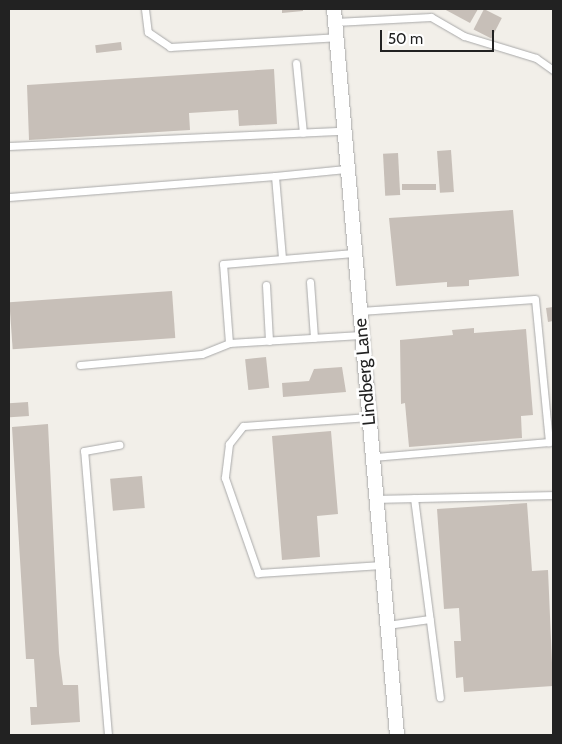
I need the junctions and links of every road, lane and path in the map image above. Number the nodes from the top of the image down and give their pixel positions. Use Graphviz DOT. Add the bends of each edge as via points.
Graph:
graph roads {
  1 [pos="145,9"];
  2 [pos="335,15"];
  3 [pos="336,36"];
  4 [pos="296,63"];
  5 [pos="553,70"];
  6 [pos="343,131"];
  7 [pos="303,133"];
  8 [pos="9,146"];
  9 [pos="346,170"];
  10 [pos="274,176"];
  11 [pos="9,196"];
  12 [pos="354,253"];
  13 [pos="282,258"];
  14 [pos="310,282"];
  15 [pos="266,285"];
  16 [pos="360,311"];
  17 [pos="361,335"];
  18 [pos="314,338"];
  19 [pos="269,340"];
  20 [pos="229,343"];
  21 [pos="80,365"];
  22 [pos="369,417"];
  23 [pos="119,445"];
  24 [pos="372,457"];
  25 [pos="553,495"];
  26 [pos="414,498"];
  27 [pos="376,499"];
  28 [pos="382,565"];
  29 [pos="430,618"];
  30 [pos="387,625"];
  31 [pos="440,697"];
  32 [pos="108,735"];
  33 [pos="397,735"];
  1 -- 3 [label="lane" via="148,32 170,47"];
  2 -- 3 [label="street, Lindberg Lane"];
  2 -- 5 [label="lane" via="432,17 464,36 536,58"];
  3 -- 6 [label="street, Lindberg Lane"];
  4 -- 7 [label="lane"];
  6 -- 7 [label="lane"];
  6 -- 9 [label="street, Lindberg Lane"];
  7 -- 8 [label="lane"];
  9 -- 10 [label="lane"];
  9 -- 12 [label="street, Lindberg Lane"];
  10 -- 11 [label="lane"];
  10 -- 13 [label="lane"];
  12 -- 13 [label="lane"];
  12 -- 16 [label="street, Lindberg Lane"];
  13 -- 20 [label="lane" via="224,264"];
  14 -- 18 [label="lane"];
  15 -- 19 [label="lane"];
  16 -- 17 [label="street, Lindberg Lane"];
  16 -- 24 [label="lane" via="535,299 549,442"];
  17 -- 18 [label="lane"];
  17 -- 22 [label="street, Lindberg Lane"];
  18 -- 19 [label="lane"];
  19 -- 20 [label="lane"];
  20 -- 21 [label="lane" via="202,354"];
  22 -- 24 [label="street, Lindberg Lane"];
  22 -- 28 [label="lane" via="243,426 229,444 225,478 258,573"];
  23 -- 32 [label="lane" via="84,451"];
  24 -- 27 [label="street, Lindberg Lane"];
  25 -- 26 [label="lane"];
  26 -- 27 [label="lane"];
  26 -- 29 [label="lane"];
  27 -- 28 [label="street, Lindberg Lane"];
  28 -- 30 [label="street, Lindberg Lane"];
  29 -- 30 [label="lane"];
  29 -- 31 [label="lane"];
  30 -- 33 [label="street, Lindberg Lane"];
}
